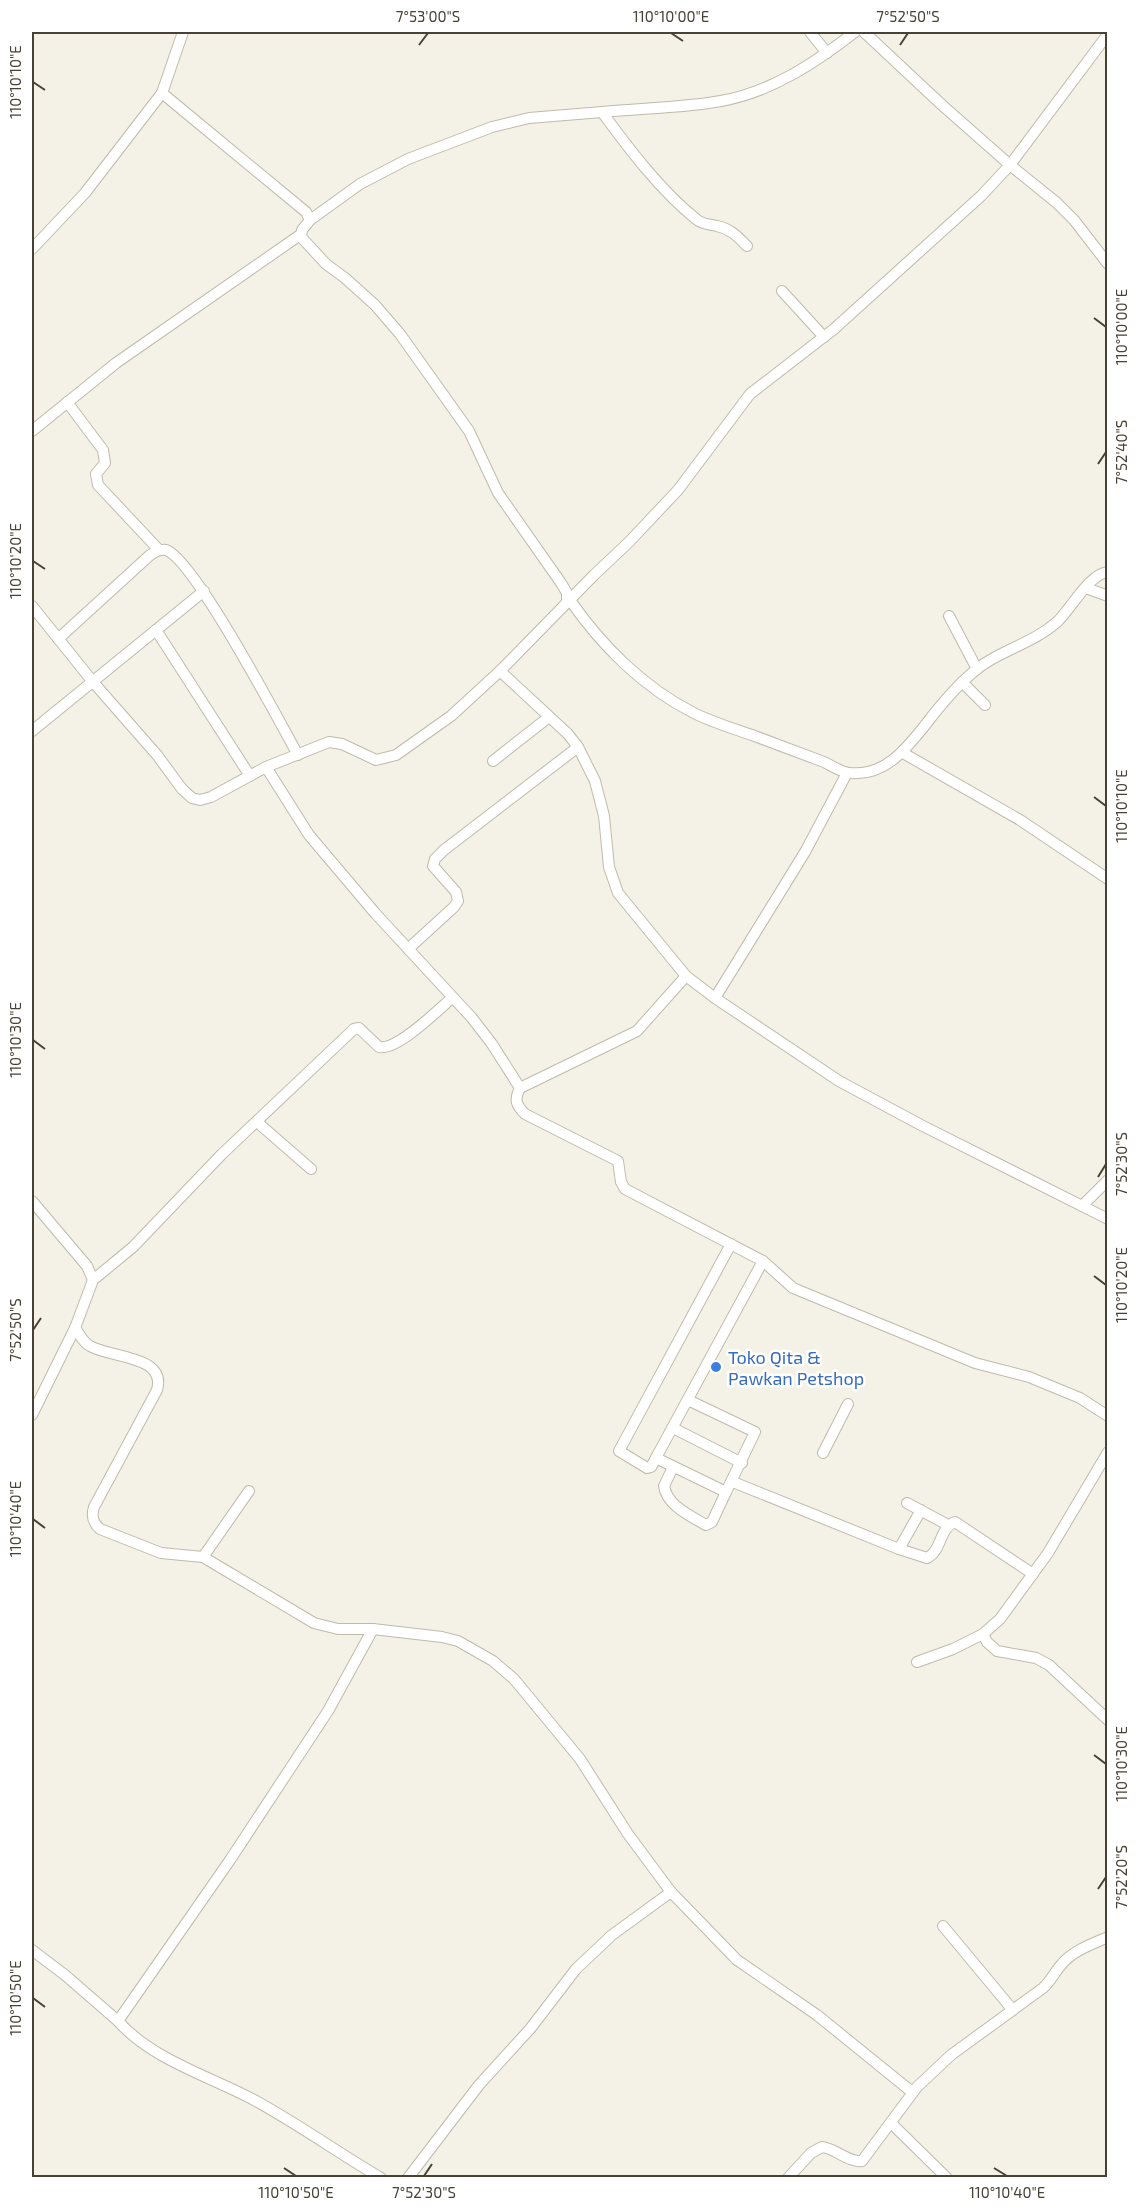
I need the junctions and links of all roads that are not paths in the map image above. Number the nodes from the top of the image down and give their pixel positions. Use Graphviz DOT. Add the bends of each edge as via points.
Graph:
graph roads {
  1 [pos="183,32"];
  2 [pos="810,32"];
  3 [pos="855,32"];
  4 [pos="864,32"];
  5 [pos="1107,34"];
  6 [pos="827,53"];
  7 [pos="162,93"];
  8 [pos="602,112"];
  9 [pos="1010,165"];
  10 [pos="310,220"];
  11 [pos="300,235"];
  12 [pos="747,246"];
  13 [pos="32,249"];
  14 [pos="1107,264"];
  15 [pos="782,291"];
  16 [pos="824,337"];
  17 [pos="67,402"];
  18 [pos="32,431"];
  19 [pos="159,550"];
  20 [pos="1107,572"];
  21 [pos="1086,588"];
  22 [pos="204,591"];
  23 [pos="1107,596"];
  24 [pos="568,601"];
  25 [pos="32,606"];
  26 [pos="949,616"];
  27 [pos="156,630"];
  28 [pos="58,639"];
  29 [pos="977,669"];
  30 [pos="500,671"];
  31 [pos="93,682"];
  32 [pos="963,682"];
  33 [pos="985,705"];
  34 [pos="549,717"];
  35 [pos="32,731"];
  36 [pos="579,747"];
  37 [pos="903,753"];
  38 [pos="298,755"];
  39 [pos="493,761"];
  40 [pos="266,768"];
  41 [pos="847,773"];
  42 [pos="250,776"];
  43 [pos="1107,879"];
  44 [pos="408,949"];
  45 [pos="686,976"];
  46 [pos="452,998"];
  47 [pos="715,998"];
  48 [pos="520,1088"];
  49 [pos="257,1122"];
  50 [pos="310,1169"];
  51 [pos="1107,1180"];
  52 [pos="32,1201"];
  53 [pos="1082,1206"];
  54 [pos="1107,1219"];
  55 [pos="731,1244"];
  56 [pos="763,1261"];
  57 [pos="93,1280"];
  58 [pos="75,1328"];
  59 [pos="688,1400"];
  60 [pos="848,1404"];
  61 [pos="32,1415"];
  62 [pos="1107,1416"];
  63 [pos="673,1428"];
  64 [pos="1107,1452"];
  65 [pos="823,1453"];
  66 [pos="656,1458"];
  67 [pos="742,1463"];
  68 [pos="673,1467"];
  69 [pos="733,1482"];
  70 [pos="249,1491"];
  71 [pos="726,1492"];
  72 [pos="908,1503"];
  73 [pos="921,1510"];
  74 [pos="948,1525"];
  75 [pos="900,1549"];
  76 [pos="203,1557"];
  77 [pos="1033,1574"];
  78 [pos="373,1629"];
  79 [pos="983,1634"];
  80 [pos="917,1662"];
  81 [pos="1107,1720"];
  82 [pos="671,1892"];
  83 [pos="943,1926"];
  84 [pos="1107,1937"];
  85 [pos="32,1950"];
  86 [pos="1012,2009"];
  87 [pos="118,2021"];
  88 [pos="912,2092"];
  89 [pos="892,2124"];
  90 [pos="381,2178"];
  91 [pos="408,2178"];
  92 [pos="788,2178"];
  93 [pos="947,2178"];
  1 -- 7 [label="street"];
  2 -- 6 [label="street"];
  3 -- 6 [label="street"];
  4 -- 9 [label="street"];
  5 -- 9 [label="street"];
  6 -- 8 [label="street" via="803,70 742,96 672,108"];
  7 -- 10 [label="street" via="306,212"];
  7 -- 13 [label="street" via="85,193"];
  8 -- 10 [label="street" via="529,118 492,127 408,159 360,184"];
  8 -- 12 [label="street" via="622,140 692,216 735,234"];
  9 -- 14 [label="street" via="1074,220"];
  9 -- 16 [label="street" via="951,225"];
  10 -- 11 [label="street"];
  11 -- 17 [label="street" via="116,363"];
  11 -- 24 [label="street" via="326,264 375,305 400,334 469,430 498,493 561,583"];
  15 -- 16 [label="street"];
  16 -- 24 [label="street" via="750,394 678,490"];
  17 -- 18 [label="street"];
  17 -- 19 [label="street" via="103,450 105,463 96,474 98,485"];
  19 -- 22 [label="street" via="175,556"];
  19 -- 28 [label="street"];
  20 -- 21 [label="street" via="1094,578"];
  21 -- 23 [label="street"];
  21 -- 29 [label="street" via="1044,632"];
  22 -- 27 [label="street"];
  22 -- 38 [label="street"];
  24 -- 30 [label="street"];
  24 -- 41 [label="street" via="609,649 676,704"];
  25 -- 28 [label="street"];
  26 -- 29 [label="street"];
  27 -- 31 [label="street"];
  27 -- 42 [label="street"];
  28 -- 31 [label="street"];
  29 -- 32 [label="street"];
  30 -- 34 [label="street"];
  30 -- 38 [label="street" via="451,716 396,755 370,759 329,742"];
  31 -- 35 [label="street"];
  31 -- 42 [label="street" via="192,798 206,799"];
  32 -- 33 [label="street"];
  32 -- 37 [label="street"];
  34 -- 36 [label="street"];
  34 -- 39 [label="street"];
  36 -- 44 [label="street" via="435,859 433,866 456,892 458,901"];
  36 -- 45 [label="street" via="595,781 604,816 609,867 618,893"];
  37 -- 41 [label="street" via="869,772"];
  37 -- 43 [label="street" via="1020,820"];
  38 -- 40 [label="street"];
  40 -- 42 [label="street"];
  40 -- 44 [label="street" via="309,835"];
  41 -- 47 [label="street" via="805,852"];
  44 -- 46 [label="street"];
  45 -- 47 [label="street"];
  45 -- 48 [label="street" via="637,1031"];
  46 -- 48 [label="street" via="492,1044"];
  46 -- 49 [label="street" via="390,1046 379,1047 365,1032 354,1029"];
  47 -- 53 [label="street" via="839,1081"];
  48 -- 55 [label="street" via="517,1106 525,1114 618,1161 625,1189"];
  49 -- 50 [label="street"];
  49 -- 57 [label="street" via="133,1247"];
  51 -- 53 [label="street"];
  52 -- 57 [label="street" via="87,1266"];
  53 -- 54 [label="street"];
  55 -- 56 [label="street"];
  55 -- 66 [label="street" via="620,1451 647,1468"];
  56 -- 59 [label="street"];
  56 -- 62 [label="street" via="786,1284 800,1291 975,1363 1039,1381 1080,1398"];
  57 -- 58 [label="street"];
  58 -- 61 [label="street"];
  58 -- 76 [label="street" via="87,1345 147,1364 159,1378 157,1390 94,1507 92,1519 100,1529 161,1553"];
  59 -- 63 [label="street"];
  59 -- 67 [label="street" via="755,1432"];
  60 -- 65 [label="street"];
  63 -- 66 [label="street"];
  63 -- 67 [label="street"];
  64 -- 77 [label="street"];
  66 -- 68 [label="street"];
  67 -- 69 [label="street"];
  68 -- 71 [label="street"];
  68 -- 71 [label="street" via="664,1486 668,1496 678,1508 706,1525 712,1522"];
  69 -- 71 [label="street"];
  69 -- 75 [label="street"];
  70 -- 76 [label="street"];
  72 -- 73 [label="street"];
  73 -- 74 [label="street"];
  73 -- 75 [label="street"];
  74 -- 75 [label="street" via="930,1558"];
  74 -- 77 [label="street" via="955,1522"];
  76 -- 78 [label="street" via="314,1623 338,1629"];
  77 -- 79 [label="street" via="997,1622"];
  78 -- 82 [label="street" via="458,1641 493,1661 514,1679 580,1759"];
  78 -- 87 [label="street" via="328,1711"];
  79 -- 80 [label="street"];
  79 -- 81 [label="street" via="997,1652 1036,1658 1049,1665"];
  82 -- 88 [label="street" via="737,1960 816,2015"];
  82 -- 91 [label="street" via="612,1935 576,1970 479,2085"];
  83 -- 86 [label="street"];
  84 -- 86 [label="street" via="1066,1960 1049,1982"];
  85 -- 87 [label="street"];
  86 -- 88 [label="street" via="951,2055"];
  87 -- 90 [label="street" via="170,2060 255,2101"];
  88 -- 89 [label="street"];
  89 -- 92 [label="street" via="862,2161 822,2147"];
  89 -- 93 [label="street"];
}
